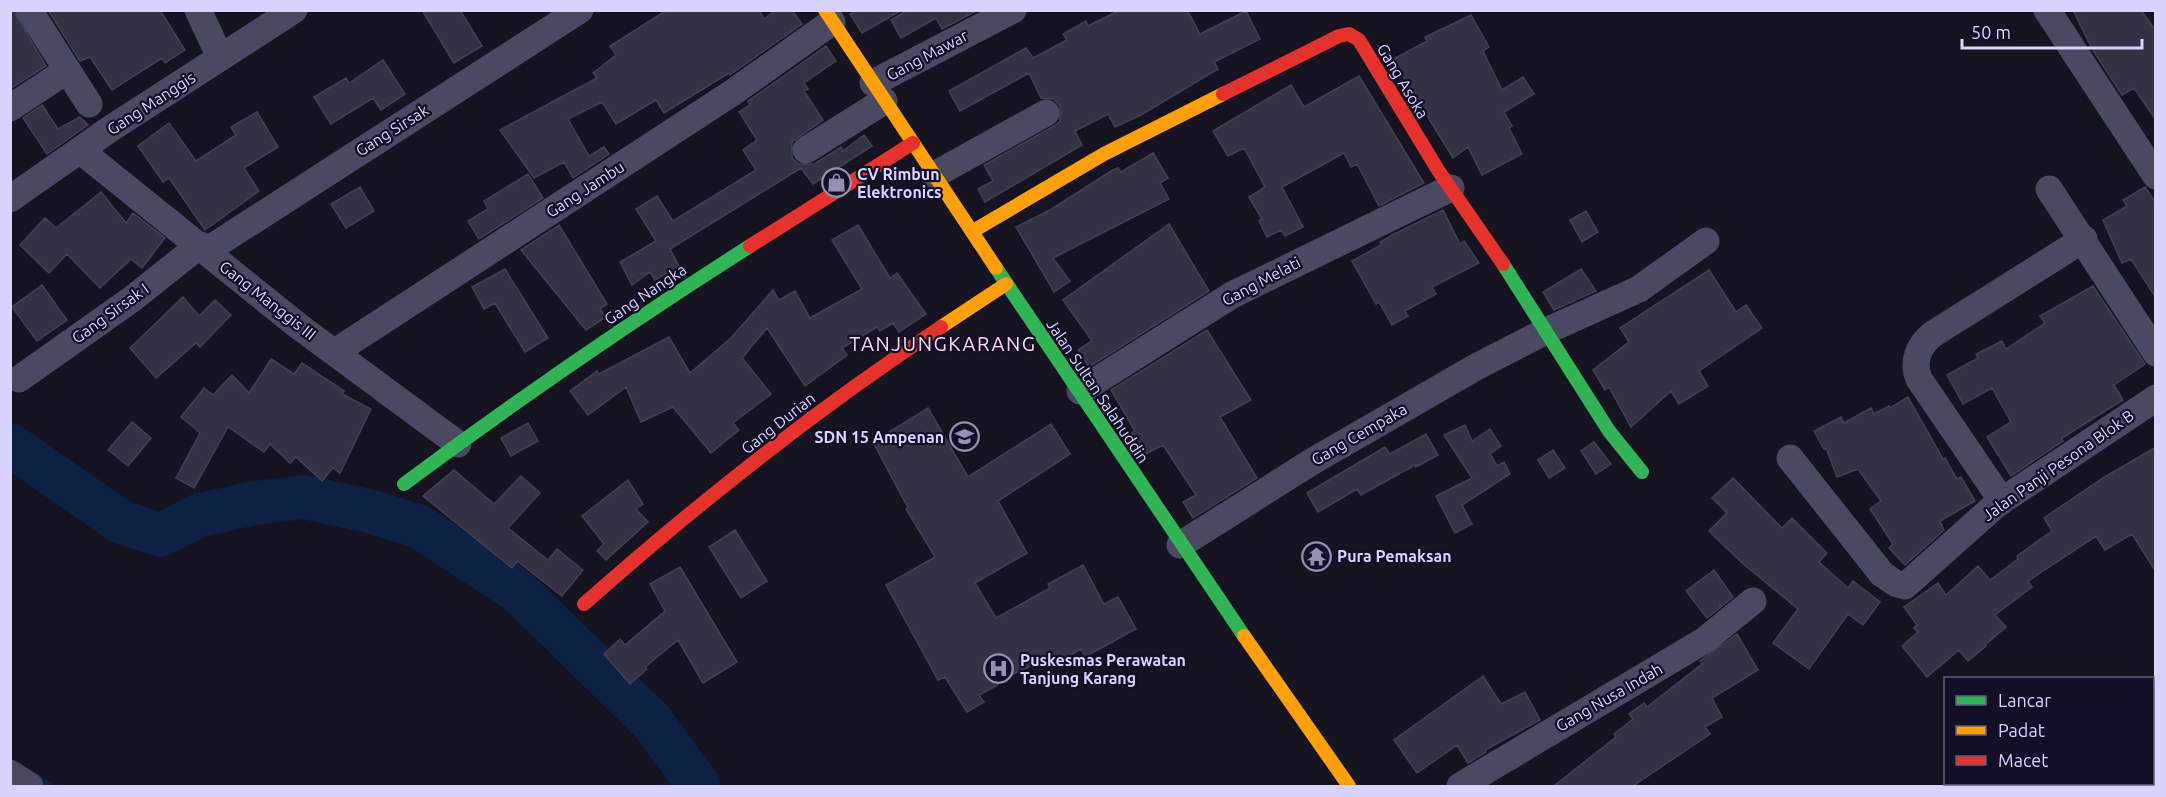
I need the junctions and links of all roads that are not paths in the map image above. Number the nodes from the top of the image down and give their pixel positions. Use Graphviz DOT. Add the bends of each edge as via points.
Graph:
graph roads {
  1 [pos="29,10"];
  2 [pos="198,10"];
  3 [pos="294,10"];
  4 [pos="580,10"];
  5 [pos="1013,10"];
  6 [pos="2047,10"];
  7 [pos="828,16"];
  8 [pos="220,57"];
  9 [pos="66,71"];
  10 [pos="878,92"];
  11 [pos="88,104"];
  12 [pos="10,108"];
  13 [pos="1047,113"];
  14 [pos="912,143"];
  15 [pos="806,150"];
  16 [pos="81,151"];
  17 [pos="934,175"];
  18 [pos="2156,176"];
  19 [pos="1451,188"];
  20 [pos="2049,189"];
  21 [pos="10,199"];
  22 [pos="973,231"];
  23 [pos="2084,238"];
  24 [pos="1706,242"];
  25 [pos="203,248"];
  26 [pos="1005,284"];
  27 [pos="1544,332"];
  28 [pos="335,352"];
  29 [pos="2156,353"];
  30 [pos="19,379"];
  31 [pos="1080,391"];
  32 [pos="2156,398"];
  33 [pos="458,444"];
  34 [pos="1790,458"];
  35 [pos="1642,472"];
  36 [pos="404,484"];
  37 [pos="2002,501"];
  38 [pos="1180,545"];
  39 [pos="1753,600"];
  40 [pos="584,604"];
  41 [pos="10,773"];
  42 [pos="30,786"];
  43 [pos="1349,786"];
  44 [pos="1460,786"];
  1 -- 9 [label="street"];
  2 -- 8 [label="street"];
  3 -- 8 [label="street, Gang Manggis"];
  4 -- 25 [label="street, Gang Sirsak"];
  5 -- 10 [label="street, Gang Mawar"];
  6 -- 18 [label="street"];
  7 -- 10 [label="street, Jalan Sultan Salahuddin"];
  7 -- 28 [label="street, Gang Jambu" via="732,93"];
  8 -- 16 [label="street, Gang Manggis"];
  9 -- 11 [label="street"];
  9 -- 12 [label="street"];
  10 -- 14 [label="street, Jalan Sultan Salahuddin"];
  10 -- 15 [label="street, Gang Mawar"];
  13 -- 17 [label="street"];
  14 -- 17 [label="street, Jalan Sultan Salahuddin"];
  14 -- 33 [label="street, Gang Nangka" via="725,260"];
  16 -- 21 [label="street, Gang Manggis"];
  16 -- 25 [label="street, Gang Manggis III"];
  17 -- 22 [label="street, Jalan Sultan Salahuddin"];
  19 -- 22 [label="street, Gang Asoka" via="1359,40 1349,34 1104,154"];
  19 -- 27 [label="street, Gang Asoka"];
  19 -- 31 [label="street, Gang Melati" via="1233,295"];
  20 -- 23 [label="street"];
  22 -- 26 [label="street, Jalan Sultan Salahuddin"];
  23 -- 29 [label="street"];
  23 -- 37 [label="street" via="1932,334 1919,352 1915,365 1919,379"];
  24 -- 27 [label="street, Gang Cempaka" via="1639,289"];
  25 -- 28 [label="street, Gang Manggis III"];
  25 -- 30 [label="street, Gang Sirsak I"];
  26 -- 31 [label="street, Jalan Sultan Salahuddin"];
  26 -- 40 [label="street, Gang Durian" via="853,385 663,534"];
  27 -- 35 [label="street, Gang Asoka" via="1609,431"];
  27 -- 38 [label="street, Gang Cempaka" via="1476,366 1312,461"];
  28 -- 33 [label="street, Gang Manggis III"];
  31 -- 38 [label="street, Jalan Sultan Salahuddin"];
  32 -- 37 [label="street, Jalan Panji Pesona Blok B"];
  33 -- 36 [label="street, Gang Nangka"];
  34 -- 37 [label="street, Jalan Panji Pesona Blok B" via="1882,574 1905,586"];
  38 -- 43 [label="street, Jalan Sultan Salahuddin"];
  39 -- 44 [label="street, Gang Nusa Indah" via="1705,640"];
  41 -- 42 [label="street"];
}
